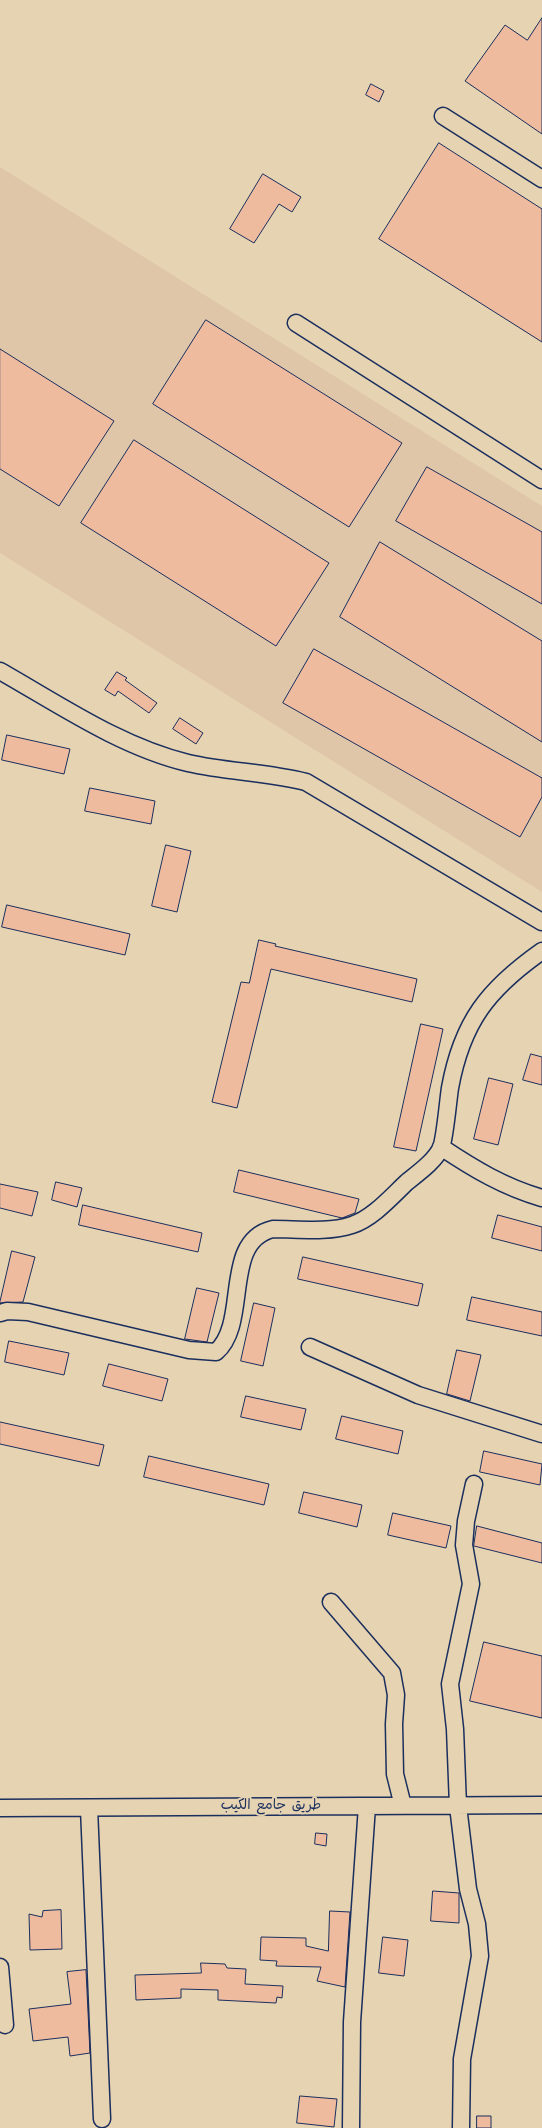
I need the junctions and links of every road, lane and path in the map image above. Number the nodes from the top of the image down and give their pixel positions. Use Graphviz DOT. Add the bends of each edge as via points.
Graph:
graph roads {
  1 [pos="443,116"];
  2 [pos="542,179"];
  3 [pos="296,323"];
  4 [pos="542,480"];
  5 [pos="0,671"];
  6 [pos="542,922"];
  7 [pos="542,952"];
  8 [pos="441,1147"];
  9 [pos="542,1198"];
  10 [pos="0,1313"];
  11 [pos="310,1347"];
  12 [pos="542,1434"];
  13 [pos="474,1484"];
  14 [pos="331,1602"];
  15 [pos="542,1805"];
  16 [pos="368,1806"];
  17 [pos="402,1806"];
  18 [pos="458,1806"];
  19 [pos="0,1808"];
  20 [pos="89,1808"];
  21 [pos="0,1967"];
  22 [pos="6,2025"];
  23 [pos="102,2119"];
  24 [pos="351,2128"];
  25 [pos="461,2128"];
  1 -- 2 [label="street"];
  3 -- 4 [label="street"];
  5 -- 6 [label="street" via="123,740 158,754 188,763 279,775 306,782"];
  7 -- 8 [label="street" via="501,983 475,1016 463,1039 455,1062"];
  8 -- 9 [label="street" via="493,1180 513,1190"];
  8 -- 10 [label="street" via="422,1169 368,1216 353,1224 336,1228 273,1229 263,1231 254,1238 243,1258 230,1332 224,1346 216,1352 189,1350 28,1312"];
  11 -- 12 [label="street" via="418,1395"];
  13 -- 18 [label="street" via="464,1545 471,1584 450,1684 456,1729"];
  14 -- 17 [label="street" via="392,1673 396,1695 395,1774"];
  15 -- 18 [label="street, طريق جامع الكيب"];
  16 -- 17 [label="street, طريق جامع الكيب"];
  16 -- 20 [label="street, طريق جامع الكيب"];
  16 -- 24 [label="street" via="352,2022"];
  17 -- 18 [label="street, طريق جامع الكيب"];
  18 -- 25 [label="street" via="468,1889 477,1924 480,1956 462,2059"];
  19 -- 20 [label="street, طريق جامع الكيب"];
  20 -- 23 [label="street"];
  21 -- 22 [label="street"];
}
